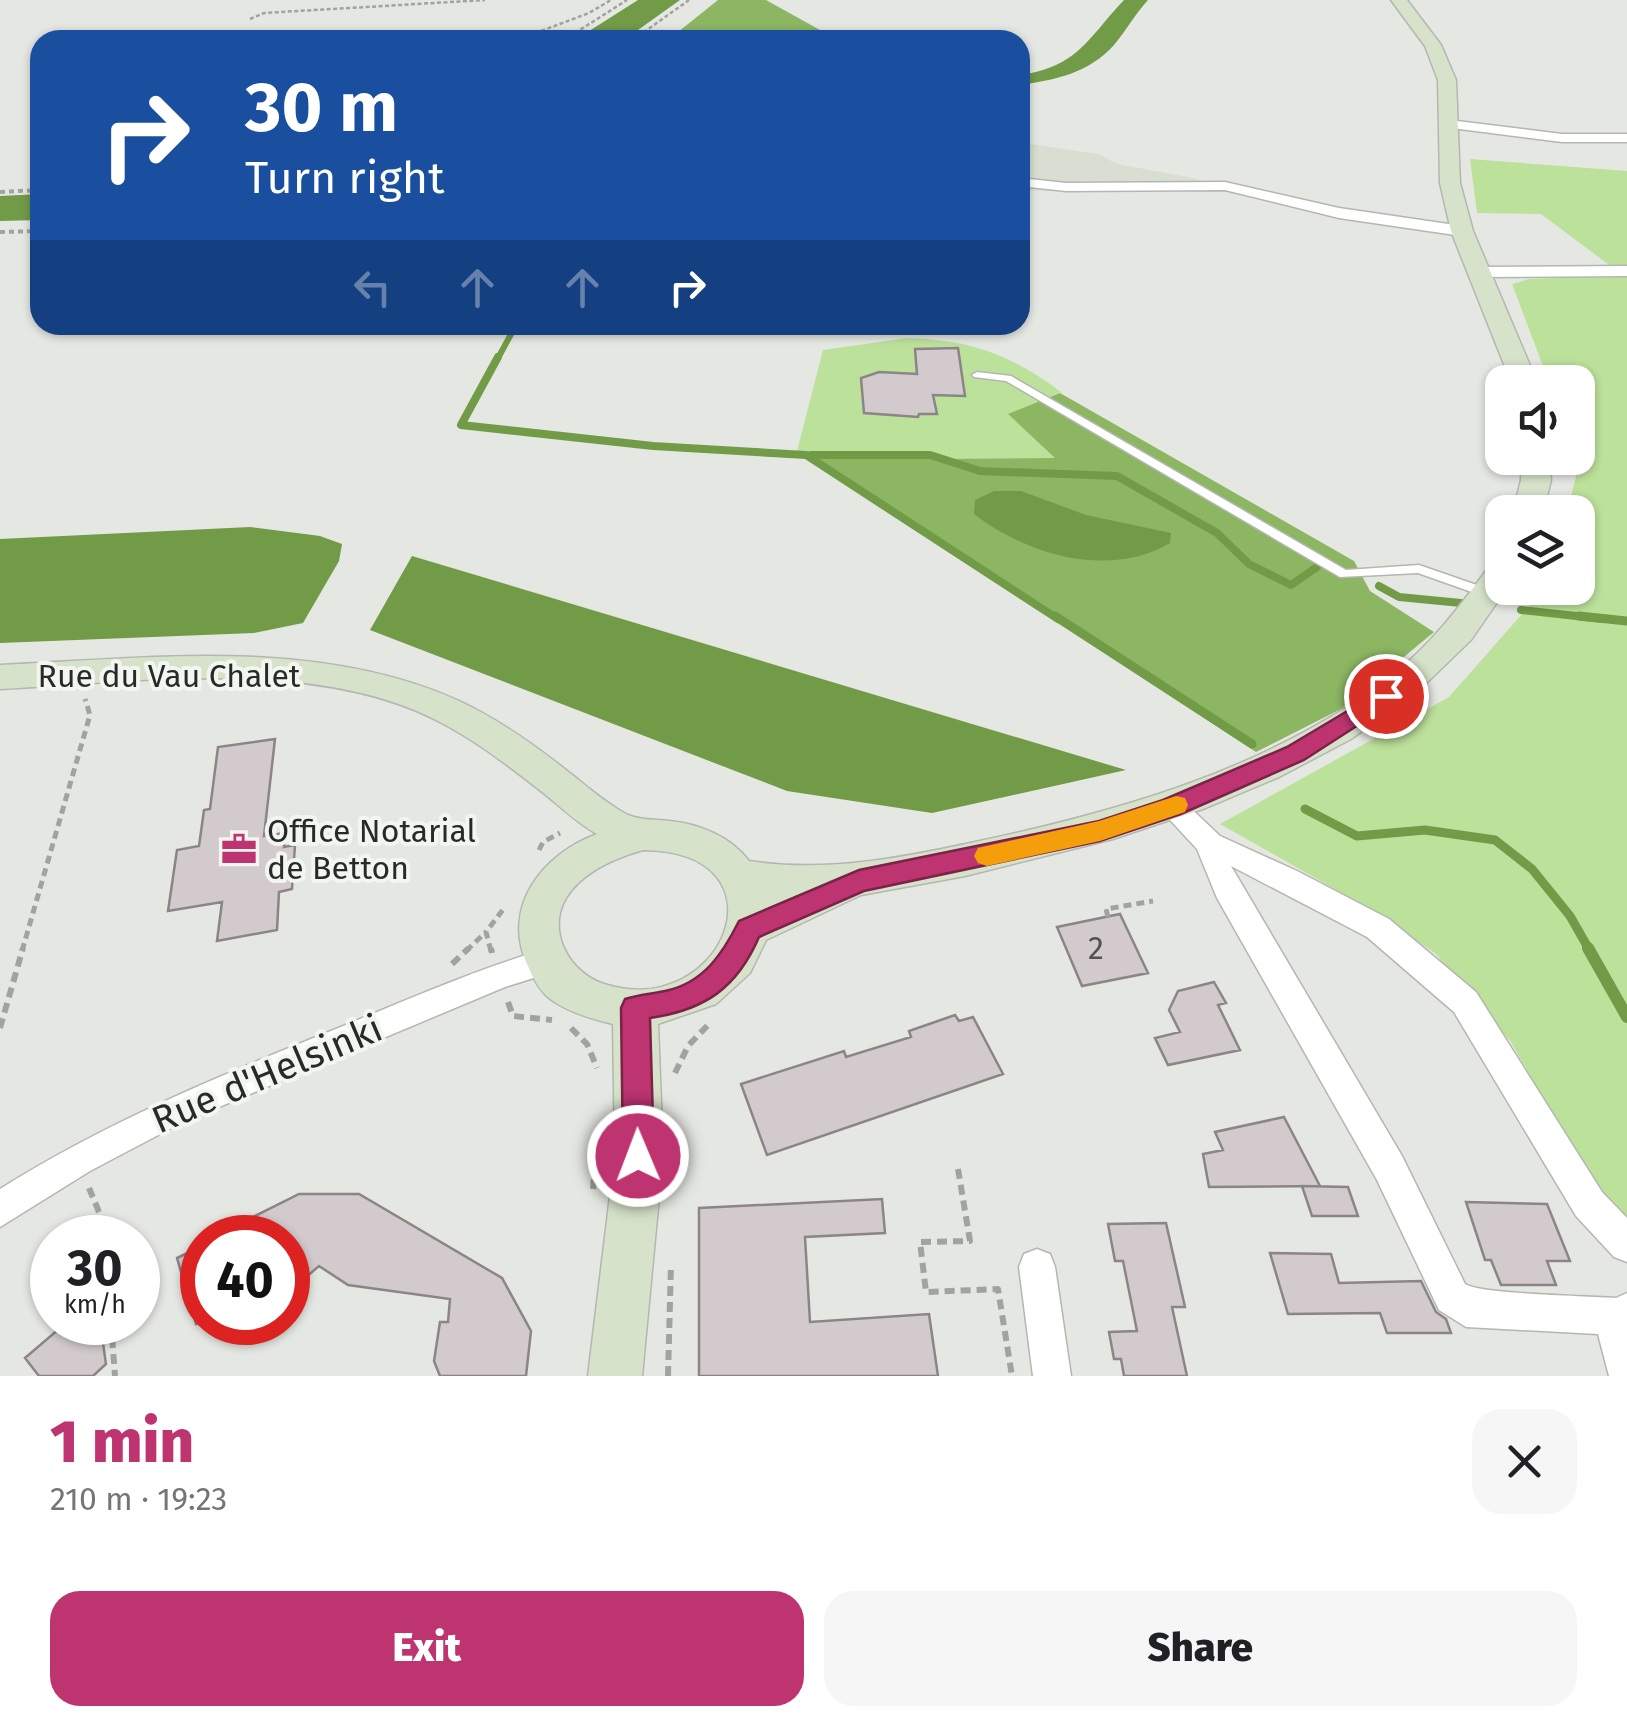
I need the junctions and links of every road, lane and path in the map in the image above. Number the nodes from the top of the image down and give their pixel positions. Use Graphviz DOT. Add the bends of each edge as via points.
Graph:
graph roads {
  1 [pos="485,0"];
  2 [pos="611,0"];
  3 [pos="627,0"];
  4 [pos="689,0"];
  5 [pos="1399,0"];
  6 [pos="250,18"];
  7 [pos="537,30"];
  8 [pos="580,30"];
  9 [pos="647,30"];
  10 [pos="1449,124"];
  11 [pos="1627,138"];
  12 [pos="1030,183"];
  13 [pos="30,190"];
  14 [pos="0,192"];
  15 [pos="30,230"];
  16 [pos="1469,231"];
  17 [pos="0,232"];
  18 [pos="1627,271"];
  19 [pos="1477,272"];
  20 [pos="1517,365"];
  21 [pos="976,375"];
  22 [pos="1485,580"];
  23 [pos="1485,597"];
  24 [pos="0,677"];
  25 [pos="81,687"];
  26 [pos="552,779"];
  27 [pos="1172,807"];
  28 [pos="643,835"];
  29 [pos="1210,844"];
  30 [pos="559,851"];
  31 [pos="740,876"];
  32 [pos="859,881"];
  33 [pos="516,893"];
  34 [pos="1154,902"];
  35 [pos="1108,916"];
  36 [pos="749,929"];
  37 [pos="545,962"];
  38 [pos="500,976"];
  39 [pos="635,1008"];
  40 [pos="716,1020"];
  41 [pos="0,1028"];
  42 [pos="636,1074"];
  43 [pos="78,1160"];
  44 [pos="958,1169"];
  45 [pos="0,1210"];
  46 [pos="99,1215"];
  47 [pos="1624,1246"];
  48 [pos="1037,1267"];
  49 [pos="1623,1314"];
  50 [pos="113,1345"];
  51 [pos="1627,1372"];
  52 [pos="115,1376"];
  53 [pos="615,1376"];
  54 [pos="1012,1376"];
  55 [pos="1052,1376"];
  1 -- 6 [label="path"];
  2 -- 7 [label="path" via="581,19"];
  3 -- 8 [label="path"];
  4 -- 9 [label="path"];
  5 -- 10 [label="main road" via="1453,80"];
  10 -- 11 [label="street" via="1562,138"];
  10 -- 16 [label="main road" via="1455,159 1450,183"];
  12 -- 16 [label="street" via="1225,186 1338,212"];
  13 -- 14 [label="path"];
  15 -- 17 [label="path"];
  16 -- 19 [label="main road"];
  18 -- 19 [label="street"];
  19 -- 20 [label="main road"];
  21 -- 22 [label="lane" via="1008,378 1344,574 1418,570"];
  23 -- 27 [label="main road" via="1454,640 1386,696 1295,754"];
  24 -- 26 [label="main road, Rue du Vau Chalet" via="234,670 363,682 441,707"];
  25 -- 41 [label="path" via="90,715"];
  26 -- 28 [label="main road, Rue du Vau Chalet" via="607,825"];
  26 -- 30 [label="main road"];
  27 -- 29 [label="street"];
  27 -- 32 [label="main road" via="1100,831"];
  28 -- 30 [label="main road"];
  28 -- 31 [label="main road" via="700,843"];
  29 -- 47 [label="street" via="1378,928 1455,993"];
  29 -- 49 [label="street" via="1214,870 1257,936 1452,1296 1466,1308"];
  30 -- 37 [label="main road" via="538,928"];
  31 -- 32 [label="main road"];
  31 -- 36 [label="main road" via="750,902"];
  32 -- 36 [label="main road"];
  33 -- 38 [label="path" via="486,932"];
  34 -- 35 [label="path" via="1112,905"];
  36 -- 39 [label="main road" via="735,960 709,985 674,1002"];
  37 -- 38 [label="street, Rue d'Helsinki"];
  37 -- 39 [label="main road" via="566,986 597,1003"];
  38 -- 42 [label="path" via="513,1016 559,1022 582,1038 601,1083"];
  38 -- 43 [label="street, Rue d'Helsinki" via="169,1112"];
  39 -- 42 [label="main road"];
  40 -- 42 [label="path" via="688,1046 675,1074"];
  42 -- 53 [label="main road" via="638,1156"];
  43 -- 45 [label="street, Rue d'Helsinki"];
  43 -- 46 [label="path"];
  44 -- 54 [label="path" via="970,1242 920,1242 926,1292 998,1289"];
  48 -- 55 [label="street"];
  49 -- 51 [label="street" via="1617,1336"];
  50 -- 52 [label="path"];
}
